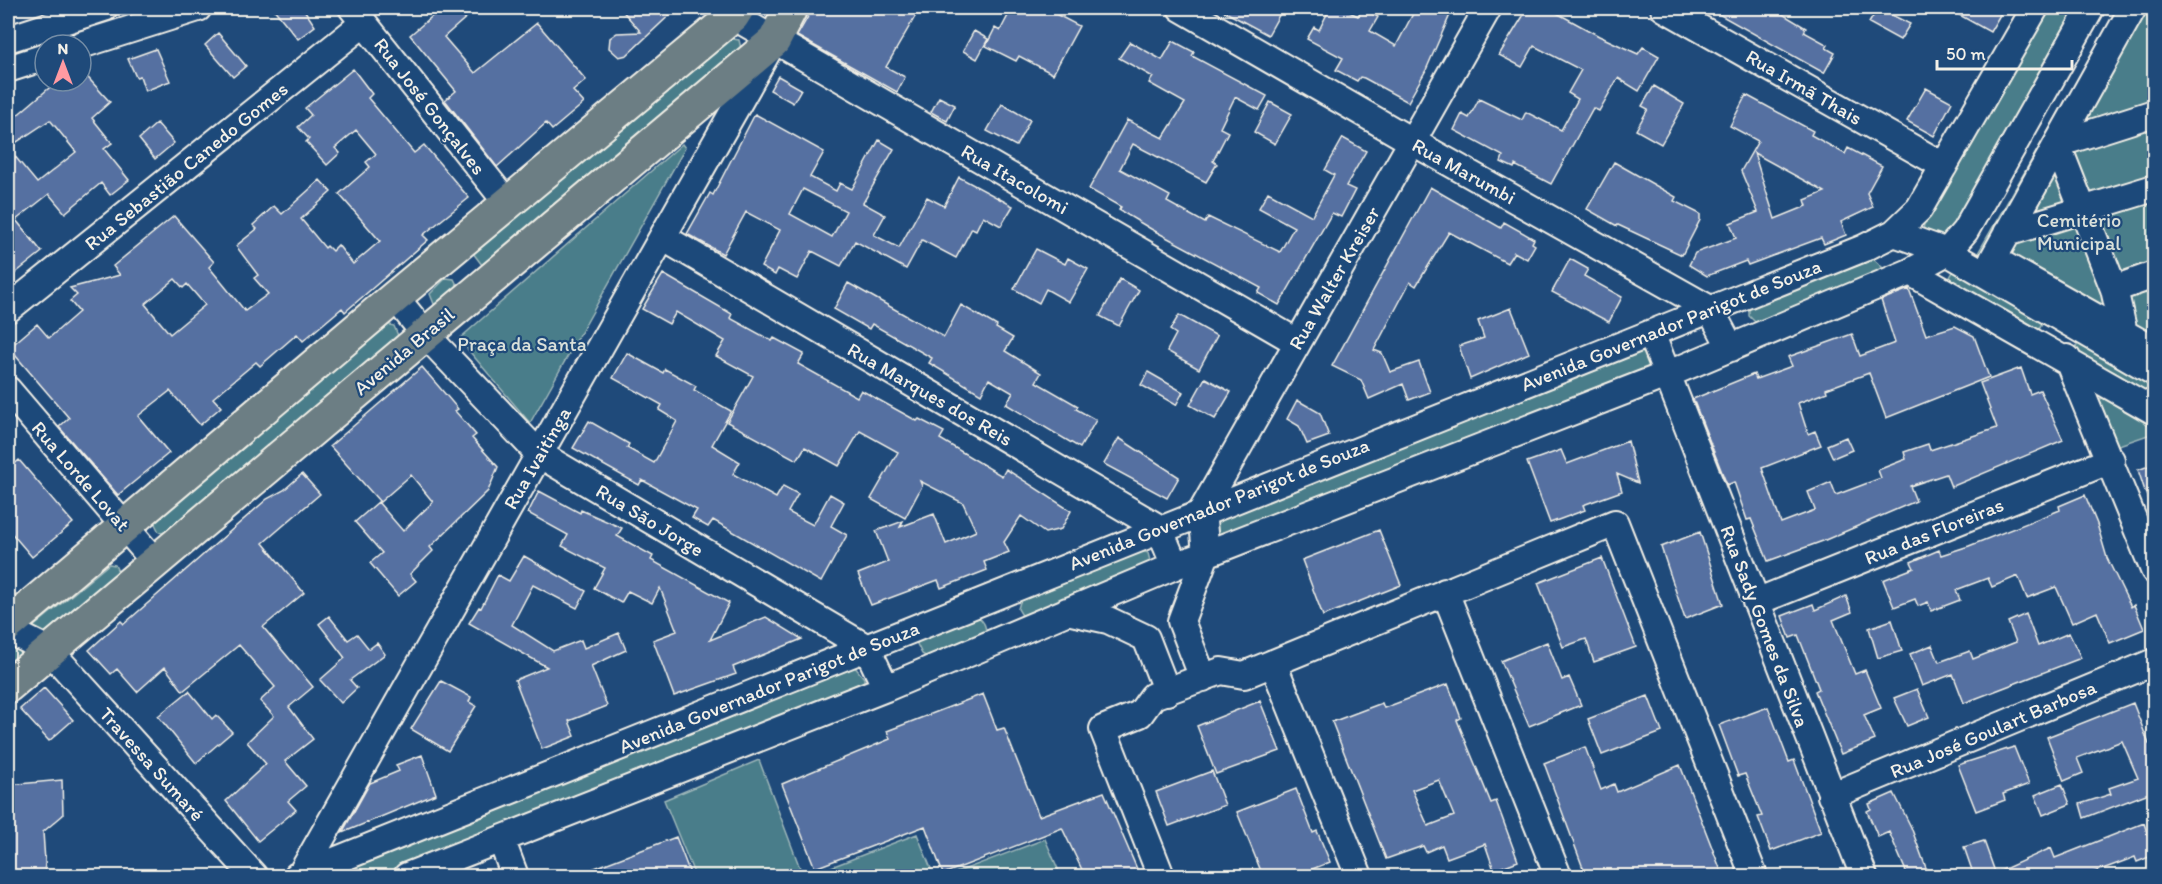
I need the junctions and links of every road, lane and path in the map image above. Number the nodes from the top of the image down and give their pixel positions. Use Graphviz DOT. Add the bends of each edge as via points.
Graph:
graph roads {
  1 [pos="104,8"];
  2 [pos="198,8"];
  3 [pos="791,8"];
  4 [pos="1182,8"];
  5 [pos="1488,8"];
  6 [pos="1664,8"];
  7 [pos="2035,8"];
  8 [pos="2091,8"];
  9 [pos="2133,8"];
  10 [pos="735,12"];
  11 [pos="358,15"];
  12 [pos="8,39"];
  13 [pos="93,41"];
  14 [pos="774,41"];
  15 [pos="33,61"];
  16 [pos="8,69"];
  17 [pos="2154,113"];
  18 [pos="1413,142"];
  19 [pos="2057,144"];
  20 [pos="1944,166"];
  21 [pos="2154,188"];
  22 [pos="508,204"];
  23 [pos="2084,210"];
  24 [pos="1894,233"];
  25 [pos="2007,233"];
  26 [pos="466,237"];
  27 [pos="664,238"];
  28 [pos="1947,252"];
  29 [pos="1910,272"];
  30 [pos="2154,275"];
  31 [pos="486,281"];
  32 [pos="2114,289"];
  33 [pos="395,297"];
  34 [pos="8,309"];
  35 [pos="1710,309"];
  36 [pos="2081,330"];
  37 [pos="1651,333"];
  38 [pos="2124,333"];
  39 [pos="425,334"];
  40 [pos="1297,342"];
  41 [pos="1731,348"];
  42 [pos="2154,351"];
  43 [pos="2065,360"];
  44 [pos="2154,372"];
  45 [pos="1666,375"];
  46 [pos="8,390"];
  47 [pos="2154,411"];
  48 [pos="539,454"];
  49 [pos="2111,460"];
  50 [pos="1202,510"];
  51 [pos="124,527"];
  52 [pos="1159,528"];
  53 [pos="1206,554"];
  54 [pos="155,561"];
  55 [pos="1175,566"];
  56 [pos="2154,570"];
  57 [pos="1445,592"];
  58 [pos="1756,602"];
  59 [pos="1067,611"];
  60 [pos="8,625"];
  61 [pos="8,630"];
  62 [pos="867,648"];
  63 [pos="50,651"];
  64 [pos="2154,662"];
  65 [pos="1273,663"];
  66 [pos="1203,678"];
  67 [pos="8,687"];
  68 [pos="886,688"];
  69 [pos="1167,692"];
  70 [pos="1831,796"];
  71 [pos="501,839"];
  72 [pos="254,876"];
  73 [pos="299,876"];
  74 [pos="407,876"];
  75 [pos="515,876"];
  76 [pos="1161,876"];
  77 [pos="1359,876"];
  78 [pos="1558,876"];
  79 [pos="1754,876"];
  80 [pos="1864,876"];
  1 -- 12 [label="street"];
  2 -- 13 [label="street"];
  3 -- 14 [label="main road, Avenida Brasil"];
  4 -- 18 [label="street, Rua Marumbi"];
  5 -- 18 [label="street, Rua Walter Kreiser"];
  6 -- 20 [label="street, Rua Irmã Thais"];
  7 -- 20 [label="street, Avenida Governador Parigot de Souza"];
  8 -- 28 [label="street, Avenida Governador Parigot de Souza" via="1965,231"];
  9 -- 19 [label="street"];
  10 -- 14 [label="street, Rua Itacolomi"];
  10 -- 22 [label="main road"];
  11 -- 22 [label="street, Rua José Gonçalves"];
  11 -- 34 [label="street, Rua Sebastião Canedo Gomes"];
  14 -- 27 [label="street, Rua Ivaitinga"];
  14 -- 31 [label="main road, Avenida Brasil"];
  14 -- 40 [label="street, Rua Itacolomi"];
  15 -- 16 [label="street"];
  17 -- 19 [label="street"];
  18 -- 35 [label="street, Rua Marumbi"];
  18 -- 40 [label="street, Rua Walter Kreiser"];
  19 -- 23 [label="street"];
  19 -- 25 [label="street"];
  20 -- 24 [label="street, Avenida Governador Parigot de Souza" via="1919,209"];
  21 -- 23 [label="street"];
  22 -- 26 [label="main road"];
  23 -- 25 [label="street"];
  23 -- 32 [label="street"];
  24 -- 28 [label="street"];
  24 -- 35 [label="street, Avenida Governador Parigot de Souza"];
  25 -- 38 [label="street" via="1993,259"];
  26 -- 31 [label="main road" via="460,255 465,272"];
  26 -- 33 [label="main road"];
  27 -- 48 [label="street, Rua Ivaitinga"];
  27 -- 52 [label="street, Rua Marques dos Reis"];
  28 -- 29 [label="street, Avenida Governador Parigot de Souza"];
  28 -- 36 [label="street"];
  29 -- 41 [label="street, Avenida Governador Parigot de Souza"];
  29 -- 43 [label="street"];
  30 -- 32 [label="street"];
  31 -- 39 [label="main road, Avenida Brasil"];
  32 -- 38 [label="street"];
  33 -- 39 [label="street, Rua São Jorge"];
  33 -- 51 [label="main road"];
  35 -- 37 [label="street, Avenida Governador Parigot de Souza"];
  35 -- 41 [label="street"];
  36 -- 43 [label="street"];
  36 -- 44 [label="street"];
  37 -- 45 [label="street, Rua Sady Gomes da Silva"];
  37 -- 50 [label="street, Avenida Governador Parigot de Souza"];
  38 -- 42 [label="street"];
  39 -- 48 [label="street, Rua São Jorge"];
  39 -- 54 [label="main road, Avenida Brasil"];
  40 -- 50 [label="street, Rua Walter Kreiser"];
  41 -- 45 [label="street, Avenida Governador Parigot de Souza"];
  43 -- 47 [label="street"];
  43 -- 49 [label="street"];
  45 -- 53 [label="street, Avenida Governador Parigot de Souza"];
  45 -- 58 [label="street, Rua Sady Gomes da Silva"];
  46 -- 51 [label="street, Rua Lorde Lovat"];
  48 -- 62 [label="street, Rua São Jorge"];
  48 -- 73 [label="street, Rua Ivaitinga"];
  49 -- 56 [label="street"];
  49 -- 58 [label="street, Rua das Floreiras"];
  50 -- 52 [label="street, Avenida Governador Parigot de Souza"];
  50 -- 53 [label="street"];
  51 -- 54 [label="street, Rua Lorde Lovat"];
  51 -- 60 [label="main road"];
  52 -- 55 [label="street"];
  52 -- 62 [label="street, Avenida Governador Parigot de Souza"];
  53 -- 55 [label="street, Avenida Governador Parigot de Souza"];
  53 -- 66 [label="street" via="1181,621"];
  54 -- 63 [label="main road, Avenida Brasil"];
  55 -- 59 [label="street, Avenida Governador Parigot de Souza"];
  57 -- 65 [label="street"];
  57 -- 78 [label="street"];
  57 -- 79 [label="street" via="1615,523"];
  58 -- 70 [label="street, Rua Sady Gomes da Silva"];
  59 -- 68 [label="street, Avenida Governador Parigot de Souza"];
  59 -- 69 [label="street" via="1108,620 1146,638"];
  61 -- 63 [label="street"];
  62 -- 68 [label="street"];
  62 -- 73 [label="street, Avenida Governador Parigot de Souza"];
  63 -- 67 [label="main road, Avenida Brasil"];
  63 -- 72 [label="street, Travessa Sumaré"];
  64 -- 70 [label="street, Rua José Goulart Barbosa"];
  65 -- 66 [label="street" via="1244,675 1221,671"];
  65 -- 77 [label="street"];
  66 -- 69 [label="street"];
  68 -- 71 [label="street, Avenida Governador Parigot de Souza"];
  69 -- 76 [label="street" via="1153,696 1140,714 1103,729"];
  70 -- 80 [label="street, Rua Sady Gomes da Silva"];
  71 -- 74 [label="street, Avenida Governador Parigot de Souza"];
  71 -- 75 [label="street"];
}
